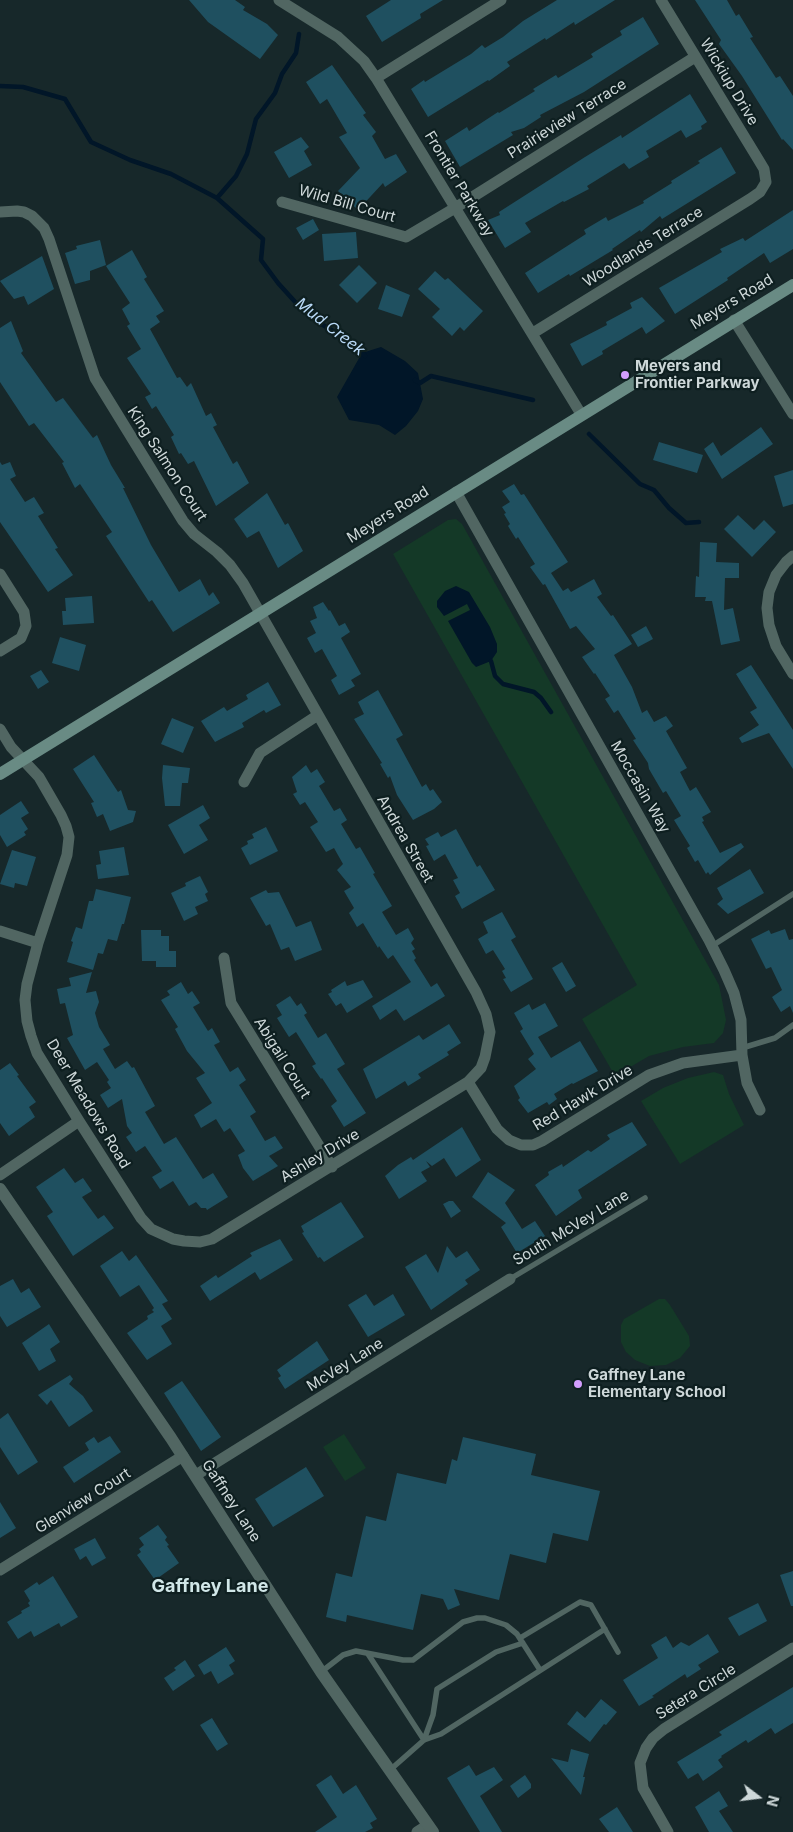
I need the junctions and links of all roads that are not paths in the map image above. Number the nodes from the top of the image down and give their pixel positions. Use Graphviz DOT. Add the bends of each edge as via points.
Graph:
graph roads {
  1 [pos="279,0"];
  2 [pos="501,0"];
  3 [pos="661,0"];
  4 [pos="696,57"];
  5 [pos="376,78"];
  6 [pos="766,182"];
  7 [pos="282,202"];
  8 [pos="455,208"];
  9 [pos="0,212"];
  10 [pos="793,285"];
  11 [pos="734,320"];
  12 [pos="533,333"];
  13 [pos="581,414"];
  14 [pos="793,414"];
  15 [pos="456,492"];
  16 [pos="793,556"];
  17 [pos="0,574"];
  18 [pos="260,614"];
  19 [pos="0,651"];
  20 [pos="793,674"];
  21 [pos="318,715"];
  22 [pos="0,729"];
  23 [pos="23,760"];
  24 [pos="0,774"];
  25 [pos="244,782"];
  26 [pos="793,894"];
  27 [pos="0,931"];
  28 [pos="38,943"];
  29 [pos="712,946"];
  30 [pos="224,958"];
  31 [pos="793,1025"];
  32 [pos="742,1051"];
  33 [pos="468,1082"];
  34 [pos="760,1110"];
  35 [pos="79,1121"];
  36 [pos="332,1167"];
  37 [pos="0,1175"];
  38 [pos="0,1189"];
  39 [pos="645,1198"];
  40 [pos="184,1241"];
  41 [pos="510,1278"];
  42 [pos="182,1456"];
  43 [pos="196,1476"];
  44 [pos="0,1570"];
  45 [pos="605,1629"];
  46 [pos="522,1640"];
  47 [pos="793,1648"];
  48 [pos="618,1652"];
  49 [pos="368,1654"];
  50 [pos="540,1670"];
  51 [pos="321,1672"];
  52 [pos="424,1740"];
  53 [pos="390,1770"];
  54 [pos="426,1830"];
  55 [pos="668,1832"];
  1 -- 5 [label="street, Frontier Parkway" via="338,37 364,61"];
  2 -- 5 [label="street"];
  3 -- 4 [label="street, Wickiup Drive"];
  4 -- 6 [label="street, Wickiup Drive" via="764,169"];
  4 -- 8 [label="street, Prairieview Terrace"];
  5 -- 8 [label="street, Frontier Parkway"];
  6 -- 12 [label="street, Woodlands Terrace" via="750,199"];
  7 -- 8 [label="street, Wild Bill Court" via="406,237"];
  8 -- 12 [label="street, Frontier Parkway"];
  9 -- 18 [label="street, King Salmon Court" via="24,212 44,228 95,378 182,520 230,565"];
  10 -- 11 [label="main road, Meyers Road"];
  11 -- 13 [label="main road, Meyers Road"];
  11 -- 14 [label="street"];
  12 -- 13 [label="street, Frontier Parkway"];
  13 -- 15 [label="main road, Meyers Road"];
  15 -- 18 [label="main road, Meyers Road"];
  15 -- 29 [label="street, Moccasin Way"];
  16 -- 20 [label="street" via="776,575 767,608 776,646"];
  17 -- 19 [label="street" via="24,612 26,626 20,638"];
  18 -- 21 [label="street, Andrea Street"];
  18 -- 23 [label="main road, Meyers Road"];
  21 -- 25 [label="street" via="260,752"];
  21 -- 33 [label="street, Andrea Street" via="486,1014 490,1032 485,1057 481,1068"];
  22 -- 23 [label="street, Deer Meadows Road"];
  23 -- 24 [label="main road, Meyers Road"];
  23 -- 28 [label="street, Deer Meadows Road" via="39,777 61,815 69,838 68,855"];
  26 -- 29 [label="lane"];
  27 -- 28 [label="street"];
  28 -- 35 [label="street, Deer Meadows Road" via="27,984 27,1021 37,1053"];
  29 -- 32 [label="street, Moccasin Way" via="734,993 741,1020"];
  30 -- 36 [label="street, Abigail Court" via="231,1003"];
  31 -- 32 [label="lane" via="775,1038"];
  32 -- 33 [label="street, Red Hawk Drive" via="683,1063 649,1076 532,1145 509,1140 497,1129"];
  32 -- 34 [label="street, Moccasin Way" via="747,1083"];
  33 -- 36 [label="street, Ashley Drive"];
  35 -- 37 [label="street"];
  35 -- 40 [label="street, Deer Meadows Road" via="140,1218 162,1235"];
  36 -- 40 [label="street, Ashley Drive" via="212,1239"];
  38 -- 42 [label="street, Gaffney Lane"];
  39 -- 41 [label="lane, South McVey Lane"];
  41 -- 43 [label="street, McVey Lane"];
  42 -- 43 [label="street, Gaffney Lane"];
  42 -- 44 [label="street, Glenview Court"];
  43 -- 51 [label="street, Gaffney Lane"];
  45 -- 46 [label="lane" via="591,1605 580,1602"];
  45 -- 48 [label="lane"];
  45 -- 50 [label="lane"];
  46 -- 49 [label="lane" via="506,1625 477,1618 464,1622 413,1660"];
  46 -- 50 [label="lane"];
  46 -- 52 [label="lane" via="496,1652 437,1689"];
  47 -- 55 [label="street, Setera Circle" via="664,1729 646,1748 640,1764 643,1788"];
  49 -- 51 [label="lane" via="356,1651 343,1655"];
  49 -- 52 [label="lane"];
  50 -- 52 [label="lane" via="442,1734"];
  51 -- 53 [label="street, Gaffney Lane"];
  52 -- 53 [label="lane"];
  53 -- 54 [label="street, Gaffney Lane"];
}
